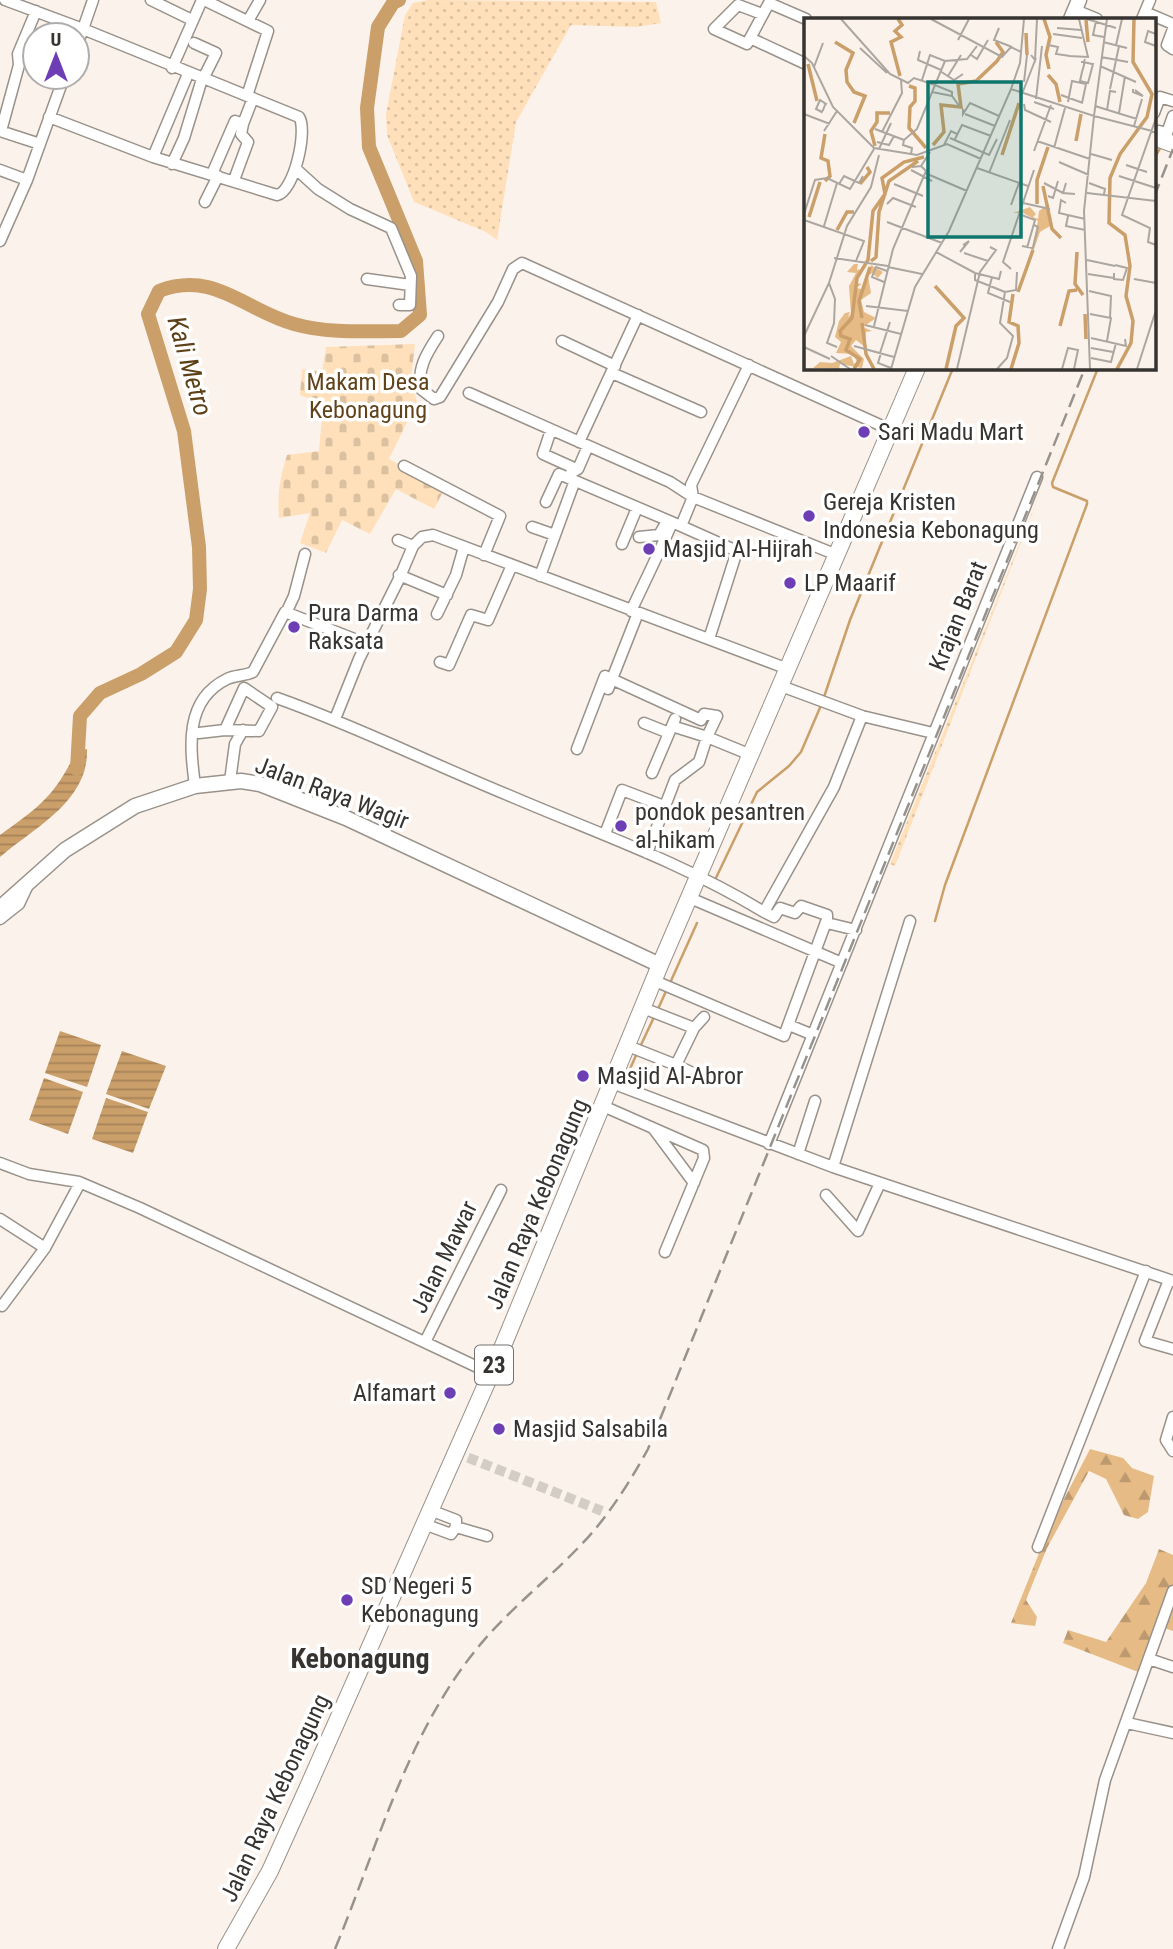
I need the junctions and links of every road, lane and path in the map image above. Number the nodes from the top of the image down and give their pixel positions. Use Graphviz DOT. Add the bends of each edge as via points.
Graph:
graph roads {
  1 [pos="5,0"];
  2 [pos="93,0"];
  3 [pos="151,0"];
  4 [pos="203,0"];
  5 [pos="260,0"];
  6 [pos="1150,0"];
  7 [pos="1075,10"];
  8 [pos="36,11"];
  9 [pos="762,14"];
  10 [pos="1143,16"];
  11 [pos="804,18"];
  12 [pos="1095,18"];
  13 [pos="1156,19"];
  14 [pos="192,20"];
  15 [pos="62,21"];
  16 [pos="86,21"];
  17 [pos="248,21"];
  18 [pos="1173,24"];
  19 [pos="1173,29"];
  20 [pos="91,32"];
  21 [pos="750,38"];
  22 [pos="194,43"];
  23 [pos="1173,49"];
  24 [pos="804,63"];
  25 [pos="173,68"];
  26 [pos="188,74"];
  27 [pos="203,79"];
  28 [pos="59,91"];
  29 [pos="250,97"];
  30 [pos="1173,101"];
  31 [pos="1156,108"];
  32 [pos="1173,116"];
  33 [pos="49,117"];
  34 [pos="243,124"];
  35 [pos="0,131"];
  36 [pos="1161,140"];
  37 [pos="40,144"];
  38 [pos="153,158"];
  39 [pos="172,164"];
  40 [pos="296,169"];
  41 [pos="0,170"];
  42 [pos="215,175"];
  43 [pos="27,180"];
  44 [pos="234,180"];
  45 [pos="205,202"];
  46 [pos="383,214"];
  47 [pos="366,216"];
  48 [pos="0,241"];
  49 [pos="367,279"];
  50 [pos="410,285"];
  51 [pos="399,305"];
  52 [pos="638,315"];
  53 [pos="438,336"];
  54 [pos="562,341"];
  55 [pos="749,365"];
  56 [pos="917,369"];
  57 [pos="612,373"];
  58 [pos="469,393"];
  59 [pos="699,415"];
  60 [pos="551,430"];
  61 [pos="891,430"];
  62 [pos="584,444"];
  63 [pos="404,466"];
  64 [pos="572,477"];
  65 [pos="1037,477"];
  66 [pos="693,497"];
  67 [pos="546,502"];
  68 [pos="637,508"];
  69 [pos="673,523"];
  70 [pos="532,527"];
  71 [pos="555,535"];
  72 [pos="639,537"];
  73 [pos="398,540"];
  74 [pos="622,544"];
  75 [pos="413,545"];
  76 [pos="464,547"];
  77 [pos="305,554"];
  78 [pos="484,555"];
  79 [pos="837,555"];
  80 [pos="512,565"];
  81 [pos="399,575"];
  82 [pos="540,576"];
  83 [pos="447,595"];
  84 [pos="287,611"];
  85 [pos="634,612"];
  86 [pos="437,614"];
  87 [pos="709,639"];
  88 [pos="367,645"];
  89 [pos="444,667"];
  90 [pos="788,669"];
  91 [pos="610,684"];
  92 [pos="781,687"];
  93 [pos="277,698"];
  94 [pos="862,716"];
  95 [pos="335,719"];
  96 [pos="644,723"];
  97 [pos="672,726"];
  98 [pos="199,733"];
  99 [pos="933,733"];
  100 [pos="707,737"];
  101 [pos="577,748"];
  102 [pos="751,755"];
  103 [pos="652,773"];
  104 [pos="230,781"];
  105 [pos="195,786"];
  106 [pos="664,806"];
  107 [pos="605,834"];
  108 [pos="647,853"];
  109 [pos="709,881"];
  110 [pos="30,883"];
  111 [pos="700,902"];
  112 [pos="0,908"];
  113 [pos="764,912"];
  114 [pos="0,919"];
  115 [pos="910,921"];
  116 [pos="826,922"];
  117 [pos="856,930"];
  118 [pos="817,953"];
  119 [pos="842,963"];
  120 [pos="660,965"];
  121 [pos="664,985"];
  122 [pos="653,1012"];
  123 [pos="704,1017"];
  124 [pos="789,1026"];
  125 [pos="694,1028"];
  126 [pos="813,1035"];
  127 [pos="632,1048"];
  128 [pos="676,1065"];
  129 [pos="699,1076"];
  130 [pos="612,1083"];
  131 [pos="815,1101"];
  132 [pos="603,1106"];
  133 [pos="652,1126"];
  134 [pos="769,1144"];
  135 [pos="797,1154"];
  136 [pos="0,1163"];
  137 [pos="833,1167"];
  138 [pos="80,1182"];
  139 [pos="694,1182"];
  140 [pos="880,1182"];
  141 [pos="500,1189"];
  142 [pos="826,1195"];
  143 [pos="0,1219"];
  144 [pos="45,1248"];
  145 [pos="665,1252"];
  146 [pos="1146,1270"];
  147 [pos="1171,1281"];
  148 [pos="2,1306"];
  149 [pos="1122,1334"];
  150 [pos="1145,1341"];
  151 [pos="425,1342"];
  152 [pos="1173,1349"];
  153 [pos="490,1373"];
  154 [pos="1173,1417"];
  155 [pos="1173,1451"];
  156 [pos="427,1517"];
  157 [pos="487,1536"];
  158 [pos="1038,1547"];
  159 [pos="1173,1591"];
  160 [pos="1149,1658"];
  161 [pos="1173,1667"];
  162 [pos="1127,1723"];
  163 [pos="1173,1733"];
  164 [pos="226,1949"];
  165 [pos="1058,1949"];
  1 -- 8 [label="street"];
  2 -- 16 [label="street"];
  3 -- 14 [label="street"];
  4 -- 14 [label="street"];
  4 -- 17 [label="street"];
  5 -- 17 [label="street"];
  6 -- 10 [label="street"];
  7 -- 12 [label="street"];
  8 -- 15 [label="street"];
  8 -- 35 [label="street" via="19,54"];
  9 -- 11 [label="street" via="771,3"];
  9 -- 21 [label="street"];
  9 -- 21 [label="street" via="737,5 714,28 746,44"];
  13 -- 18 [label="street"];
  14 -- 25 [label="street"];
  17 -- 29 [label="street" via="268,31"];
  19 -- 23 [label="street" via="1167,45"];
  20 -- 25 [label="street"];
  21 -- 24 [label="street"];
  22 -- 27 [label="street" via="218,49"];
  25 -- 26 [label="street"];
  26 -- 27 [label="street"];
  26 -- 38 [label="street"];
  27 -- 29 [label="street"];
  27 -- 39 [label="street"];
  28 -- 33 [label="street"];
  29 -- 34 [label="street"];
  29 -- 40 [label="street" via="302,121"];
  30 -- 31 [label="street" via="1160,97"];
  32 -- 36 [label="street" via="1167,132 1160,131"];
  33 -- 37 [label="street"];
  33 -- 38 [label="street"];
  34 -- 42 [label="street" via="235,121"];
  34 -- 44 [label="street" via="241,134 248,142"];
  35 -- 37 [label="street"];
  37 -- 43 [label="street"];
  38 -- 39 [label="street"];
  39 -- 42 [label="street"];
  40 -- 44 [label="street" via="286,191 279,195"];
  40 -- 47 [label="street" via="318,189"];
  41 -- 43 [label="street"];
  42 -- 44 [label="street"];
  42 -- 45 [label="street"];
  43 -- 48 [label="street"];
  46 -- 47 [label="street"];
  47 -- 50 [label="street" via="391,228 409,270"];
  49 -- 50 [label="street"];
  50 -- 51 [label="street" via="410,305"];
  52 -- 53 [label="street" via="522,263 515,265 477,338 440,397 434,399 421,389 420,376 422,362"];
  52 -- 55 [label="street"];
  52 -- 57 [label="street"];
  54 -- 57 [label="street"];
  55 -- 61 [label="street"];
  55 -- 66 [label="street" via="691,485"];
  56 -- 61 [label="highway, 23"];
  57 -- 59 [label="street"];
  57 -- 62 [label="street"];
  58 -- 60 [label="street"];
  60 -- 62 [label="street"];
  60 -- 64 [label="street" via="543,454"];
  61 -- 79 [label="highway, Jalan Raya Kebonagung / 23"];
  62 -- 64 [label="street"];
  62 -- 66 [label="street"];
  63 -- 78 [label="street" via="500,516"];
  64 -- 67 [label="street" via="557,475"];
  64 -- 68 [label="street"];
  64 -- 71 [label="street"];
  65 -- 99 [label="street, Krajan Barat"];
  66 -- 69 [label="street"];
  66 -- 79 [label="street"];
  68 -- 69 [label="street"];
  68 -- 74 [label="street"];
  69 -- 72 [label="street" via="659,535"];
  69 -- 85 [label="street"];
  69 -- 87 [label="street" via="737,551"];
  70 -- 71 [label="street"];
  71 -- 82 [label="street"];
  73 -- 75 [label="street"];
  75 -- 76 [label="street" via="433,535"];
  75 -- 81 [label="street"];
  76 -- 78 [label="street"];
  76 -- 83 [label="street"];
  77 -- 84 [label="street"];
  78 -- 80 [label="street"];
  79 -- 90 [label="highway, Jalan Raya Kebonagung / 23"];
  80 -- 82 [label="street"];
  80 -- 89 [label="street" via="488,620 470,616"];
  81 -- 83 [label="street"];
  81 -- 88 [label="street"];
  82 -- 85 [label="street"];
  83 -- 86 [label="street"];
  84 -- 88 [label="street"];
  84 -- 105 [label="street" via="253,672 227,680 199,707 191,728"];
  85 -- 87 [label="street"];
  85 -- 91 [label="street"];
  87 -- 90 [label="street"];
  88 -- 95 [label="street"];
  90 -- 92 [label="highway, Jalan Raya Kebonagung / 23"];
  91 -- 100 [label="street" via="701,720 704,714 717,715"];
  91 -- 101 [label="street" via="603,677"];
  92 -- 94 [label="street"];
  92 -- 102 [label="highway, Jalan Raya Kebonagung / 23"];
  93 -- 95 [label="street"];
  94 -- 99 [label="street"];
  94 -- 113 [label="street" via="834,788"];
  95 -- 107 [label="street"];
  96 -- 97 [label="street"];
  97 -- 100 [label="street"];
  97 -- 103 [label="street"];
  98 -- 104 [label="street" via="233,730"];
  99 -- 117 [label="street, Krajan Barat"];
  100 -- 102 [label="street"];
  100 -- 106 [label="street" via="700,760 674,780"];
  102 -- 109 [label="highway, Jalan Raya Kebonagung / 23"];
  104 -- 105 [label="main road, Jalan Raya Wagir"];
  104 -- 120 [label="main road, Jalan Raya Wagir" via="260,784 346,818"];
  105 -- 110 [label="main road, Jalan Raya Wagir" via="148,801 111,820 54,859"];
  106 -- 107 [label="street" via="622,790"];
  106 -- 108 [label="street"];
  107 -- 108 [label="street"];
  108 -- 109 [label="street"];
  109 -- 111 [label="highway, Jalan Raya Kebonagung / 23"];
  109 -- 113 [label="street"];
  110 -- 112 [label="main road, Jalan Raya Wagir"];
  110 -- 114 [label="street" via="19,904"];
  111 -- 118 [label="street"];
  111 -- 120 [label="highway, Jalan Raya Kebonagung / 23"];
  113 -- 116 [label="street" via="774,916 780,908 795,913 801,906 827,915"];
  115 -- 137 [label="street"];
  116 -- 117 [label="street"];
  116 -- 118 [label="street"];
  117 -- 119 [label="street, Krajan Barat"];
  118 -- 119 [label="street"];
  118 -- 124 [label="street"];
  119 -- 126 [label="street, Krajan Barat"];
  120 -- 121 [label="highway, Jalan Raya Kebonagung / 23"];
  121 -- 122 [label="highway, Jalan Raya Kebonagung / 23"];
  121 -- 124 [label="street" via="784,1036"];
  122 -- 125 [label="street"];
  122 -- 127 [label="highway, Jalan Raya Kebonagung / 23"];
  123 -- 125 [label="street"];
  124 -- 126 [label="street"];
  125 -- 128 [label="street"];
  126 -- 134 [label="street, Krajan Barat"];
  127 -- 128 [label="street"];
  127 -- 130 [label="highway, Jalan Raya Kebonagung / 23"];
  128 -- 129 [label="street"];
  130 -- 132 [label="highway, Jalan Raya Kebonagung / 23"];
  130 -- 134 [label="street"];
  131 -- 135 [label="street"];
  132 -- 133 [label="street"];
  132 -- 153 [label="highway, Jalan Raya Kebonagung / 23"];
  133 -- 139 [label="street"];
  133 -- 139 [label="street" via="703,1150"];
  134 -- 135 [label="street"];
  135 -- 137 [label="street"];
  136 -- 138 [label="street" via="29,1174"];
  137 -- 140 [label="street"];
  138 -- 144 [label="street"];
  138 -- 151 [label="street"];
  139 -- 145 [label="street"];
  140 -- 142 [label="street" via="858,1231"];
  140 -- 146 [label="street"];
  141 -- 151 [label="street, Jalan Mawar"];
  143 -- 144 [label="street"];
  144 -- 148 [label="street"];
  146 -- 147 [label="street"];
  146 -- 149 [label="street"];
  147 -- 150 [label="street"];
  149 -- 150 [label="street"];
  149 -- 158 [label="street"];
  150 -- 152 [label="street"];
  151 -- 153 [label="street"];
  153 -- 156 [label="highway, Jalan Raya Kebonagung / 23"];
  154 -- 155 [label="street" via="1166,1440"];
  156 -- 157 [label="street" via="456,1520 456,1527"];
  156 -- 164 [label="highway, Jalan Raya Kebonagung / 23" via="270,1871"];
  159 -- 160 [label="street"];
  160 -- 161 [label="street"];
  160 -- 162 [label="street"];
  162 -- 163 [label="street"];
  162 -- 165 [label="street" via="1105,1780 1084,1877"];
}
